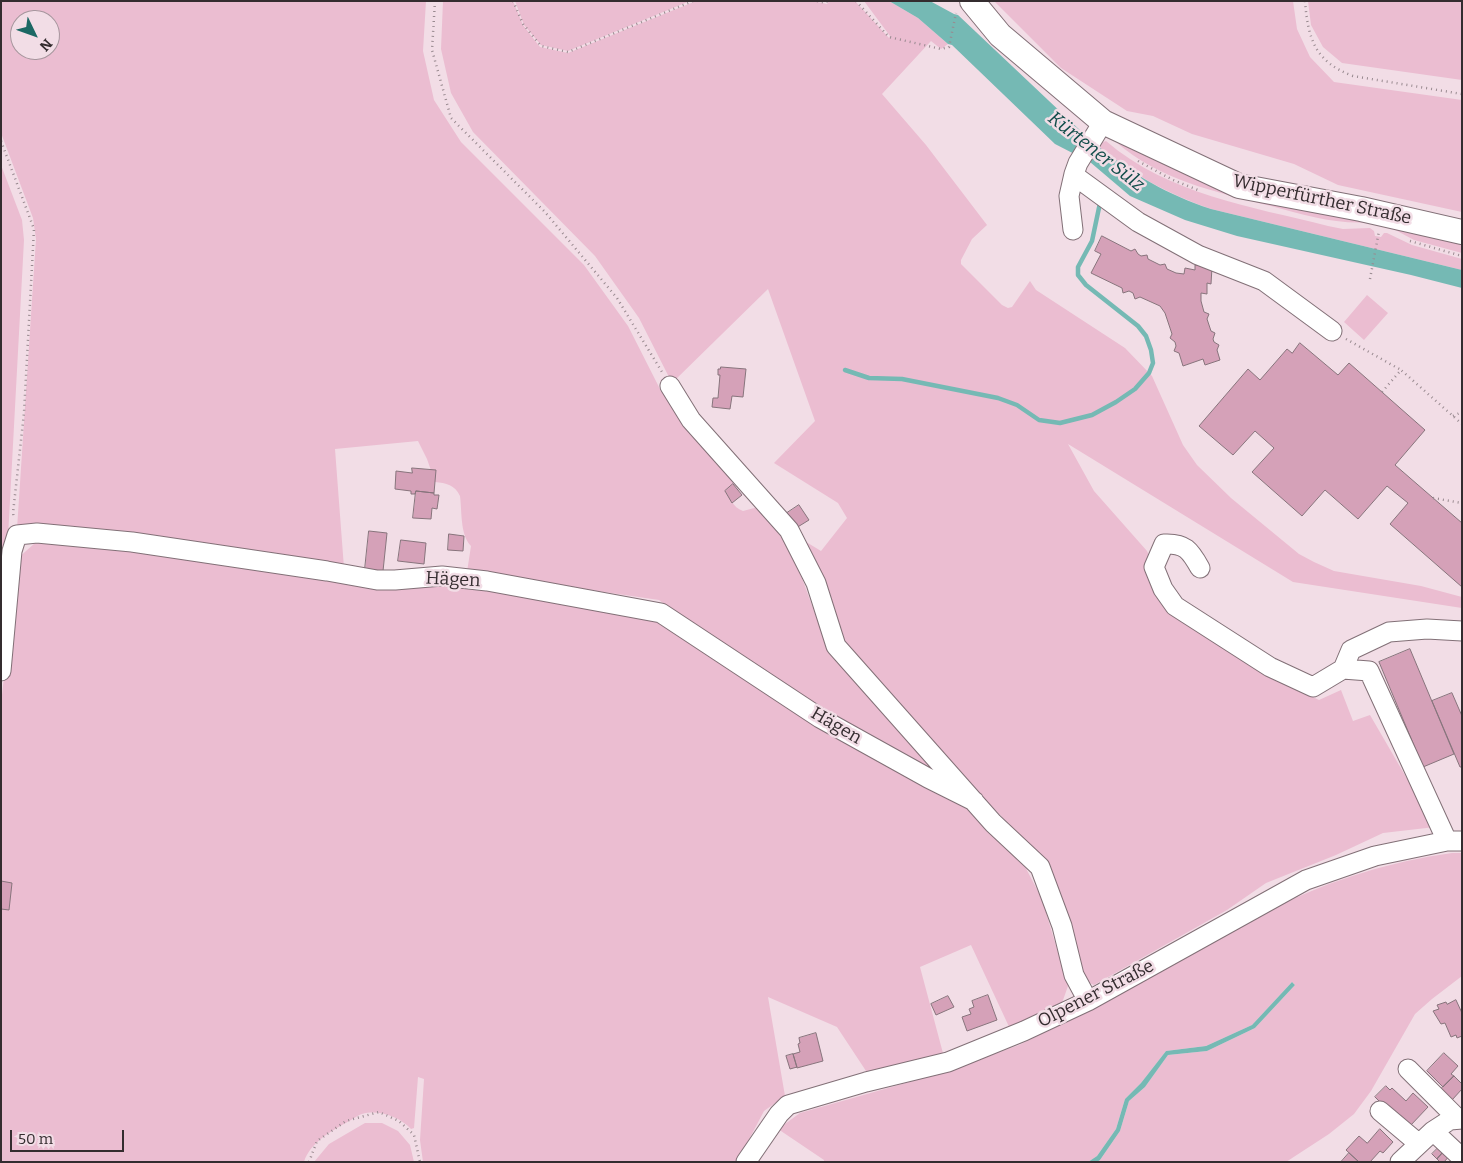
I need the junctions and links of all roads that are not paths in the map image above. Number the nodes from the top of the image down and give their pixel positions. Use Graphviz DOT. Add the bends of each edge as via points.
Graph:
graph roads {
  1 [pos="964,7"];
  2 [pos="1100,127"];
  3 [pos="1077,172"];
  4 [pos="1073,230"];
  5 [pos="1462,232"];
  6 [pos="1332,331"];
  7 [pos="670,386"];
  8 [pos="1200,568"];
  9 [pos="1462,631"];
  10 [pos="1343,669"];
  11 [pos="1,671"];
  12 [pos="974,801"];
  13 [pos="1454,841"];
  14 [pos="1088,1002"];
  15 [pos="1408,1069"];
  16 [pos="1380,1111"];
  17 [pos="1460,1119"];
  18 [pos="1433,1130"];
  19 [pos="1418,1143"];
  20 [pos="1462,1158"];
  21 [pos="746,1162"];
  22 [pos="1400,1162"];
  1 -- 2 [label="main road, Wipperfürther Straße" via="1000,35"];
  2 -- 3 [label="street"];
  2 -- 5 [label="main road, Wipperfürther Straße" via="1239,186 1361,208"];
  3 -- 4 [label="street" via="1069,196"];
  3 -- 6 [label="street" via="1138,222 1198,255 1264,281"];
  7 -- 12 [label="street, Hägen" via="691,420 789,530 816,583 836,646"];
  8 -- 10 [label="street" via="1194,557 1177,543 1164,544 1154,567 1163,589 1175,606 1270,667 1313,687"];
  9 -- 10 [label="street" via="1389,632 1351,650"];
  10 -- 13 [label="street" via="1369,671"];
  11 -- 12 [label="street, Hägen" via="12,551 17,534 132,542 377,580 442,576 661,613 820,718"];
  12 -- 14 [label="street, Hägen" via="1040,868 1062,926 1074,975"];
  13 -- 14 [label="street, Olpener Straße" via="1375,856 1306,880"];
  14 -- 21 [label="street, Olpener Straße" via="948,1062 788,1105 778,1114"];
  15 -- 17 [label="street"];
  16 -- 19 [label="street"];
  17 -- 18 [label="street" via="1450,1120"];
  18 -- 19 [label="street"];
  18 -- 20 [label="street"];
  19 -- 22 [label="street"];
}
